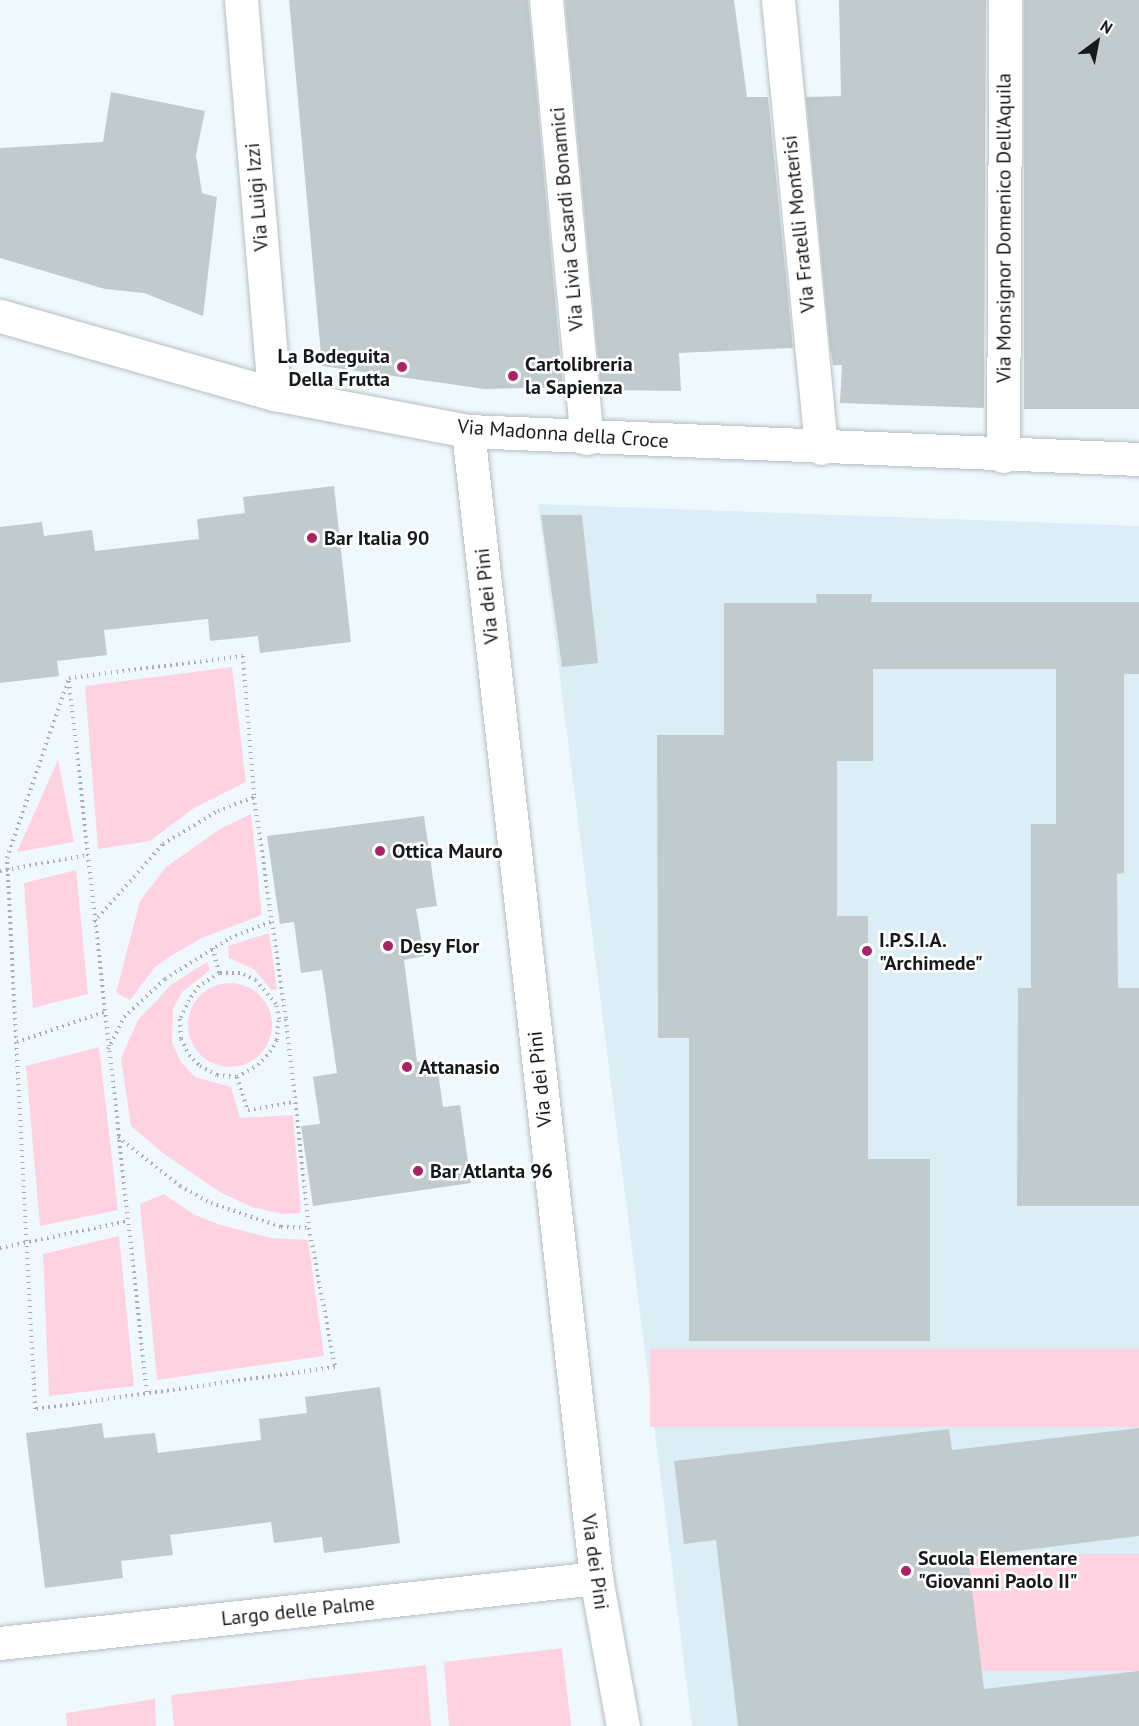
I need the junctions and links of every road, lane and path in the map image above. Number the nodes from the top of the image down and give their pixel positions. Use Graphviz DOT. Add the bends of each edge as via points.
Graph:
graph roads {
  1 [pos="241,0"];
  2 [pos="546,0"];
  3 [pos="778,0"];
  4 [pos="1005,0"];
  5 [pos="0,316"];
  6 [pos="274,394"];
  7 [pos="468,431"];
  8 [pos="587,438"];
  9 [pos="821,448"];
  10 [pos="1003,456"];
  11 [pos="1139,459"];
  12 [pos="69,678"];
  13 [pos="254,797"];
  14 [pos="87,855"];
  15 [pos="0,871"];
  16 [pos="8,871"];
  17 [pos="273,921"];
  18 [pos="94,923"];
  19 [pos="213,948"];
  20 [pos="219,973"];
  21 [pos="104,1012"];
  22 [pos="279,1019"];
  23 [pos="286,1019"];
  24 [pos="17,1042"];
  25 [pos="108,1050"];
  26 [pos="237,1077"];
  27 [pos="295,1102"];
  28 [pos="118,1137"];
  29 [pos="128,1221"];
  30 [pos="309,1228"];
  31 [pos="27,1244"];
  32 [pos="0,1248"];
  33 [pos="147,1393"];
  34 [pos="596,1578"];
  35 [pos="0,1644"];
  36 [pos="622,1726"];
  1 -- 6 [label="street, Via Luigi Izzi"];
  2 -- 8 [label="street, Via Livia Casardi Bonamici"];
  3 -- 9 [label="street, Via Fratelli Monterisi"];
  4 -- 10 [label="street, Via Monsignor Domenico Dell'Aquila"];
  5 -- 6 [label="street, Via Madonna della Croce"];
  6 -- 7 [label="street, Via Madonna della Croce"];
  7 -- 8 [label="street, Via Madonna della Croce"];
  7 -- 34 [label="street, Via dei Pini"];
  8 -- 9 [label="street, Via Madonna della Croce"];
  9 -- 10 [label="street, Via Madonna della Croce"];
  10 -- 11 [label="street, Via Madonna della Croce"];
  12 -- 13 [label="path" via="243,656"];
  12 -- 14 [label="path"];
  12 -- 16 [label="path" via="7,858"];
  13 -- 17 [label="path"];
  13 -- 18 [label="path" via="218,811 163,844"];
  14 -- 16 [label="path"];
  14 -- 18 [label="path"];
  15 -- 16 [label="path"];
  16 -- 24 [label="path"];
  17 -- 19 [label="path"];
  17 -- 23 [label="path"];
  18 -- 21 [label="path"];
  19 -- 20 [label="path"];
  19 -- 25 [label="path" via="165,980 124,1017"];
  20 -- 22 [label="path" via="240,973 256,980 276,1004"];
  20 -- 26 [label="path" via="199,986 189,1000 180,1019 181,1039 200,1066 217,1075"];
  21 -- 24 [label="path"];
  21 -- 25 [label="path"];
  22 -- 23 [label="path"];
  22 -- 26 [label="path" via="277,1040 270,1052 258,1065"];
  23 -- 27 [label="path"];
  24 -- 31 [label="path"];
  25 -- 28 [label="path"];
  26 -- 27 [label="path" via="248,1110"];
  27 -- 30 [label="path"];
  28 -- 29 [label="path"];
  28 -- 30 [label="path" via="180,1186 211,1203 281,1227"];
  29 -- 31 [label="path"];
  29 -- 33 [label="path"];
  30 -- 33 [label="path" via="335,1367"];
  31 -- 32 [label="path"];
  31 -- 33 [label="path" via="35,1409"];
  34 -- 35 [label="street, Largo delle Palme"];
  34 -- 36 [label="street, Via dei Pini"];
}
